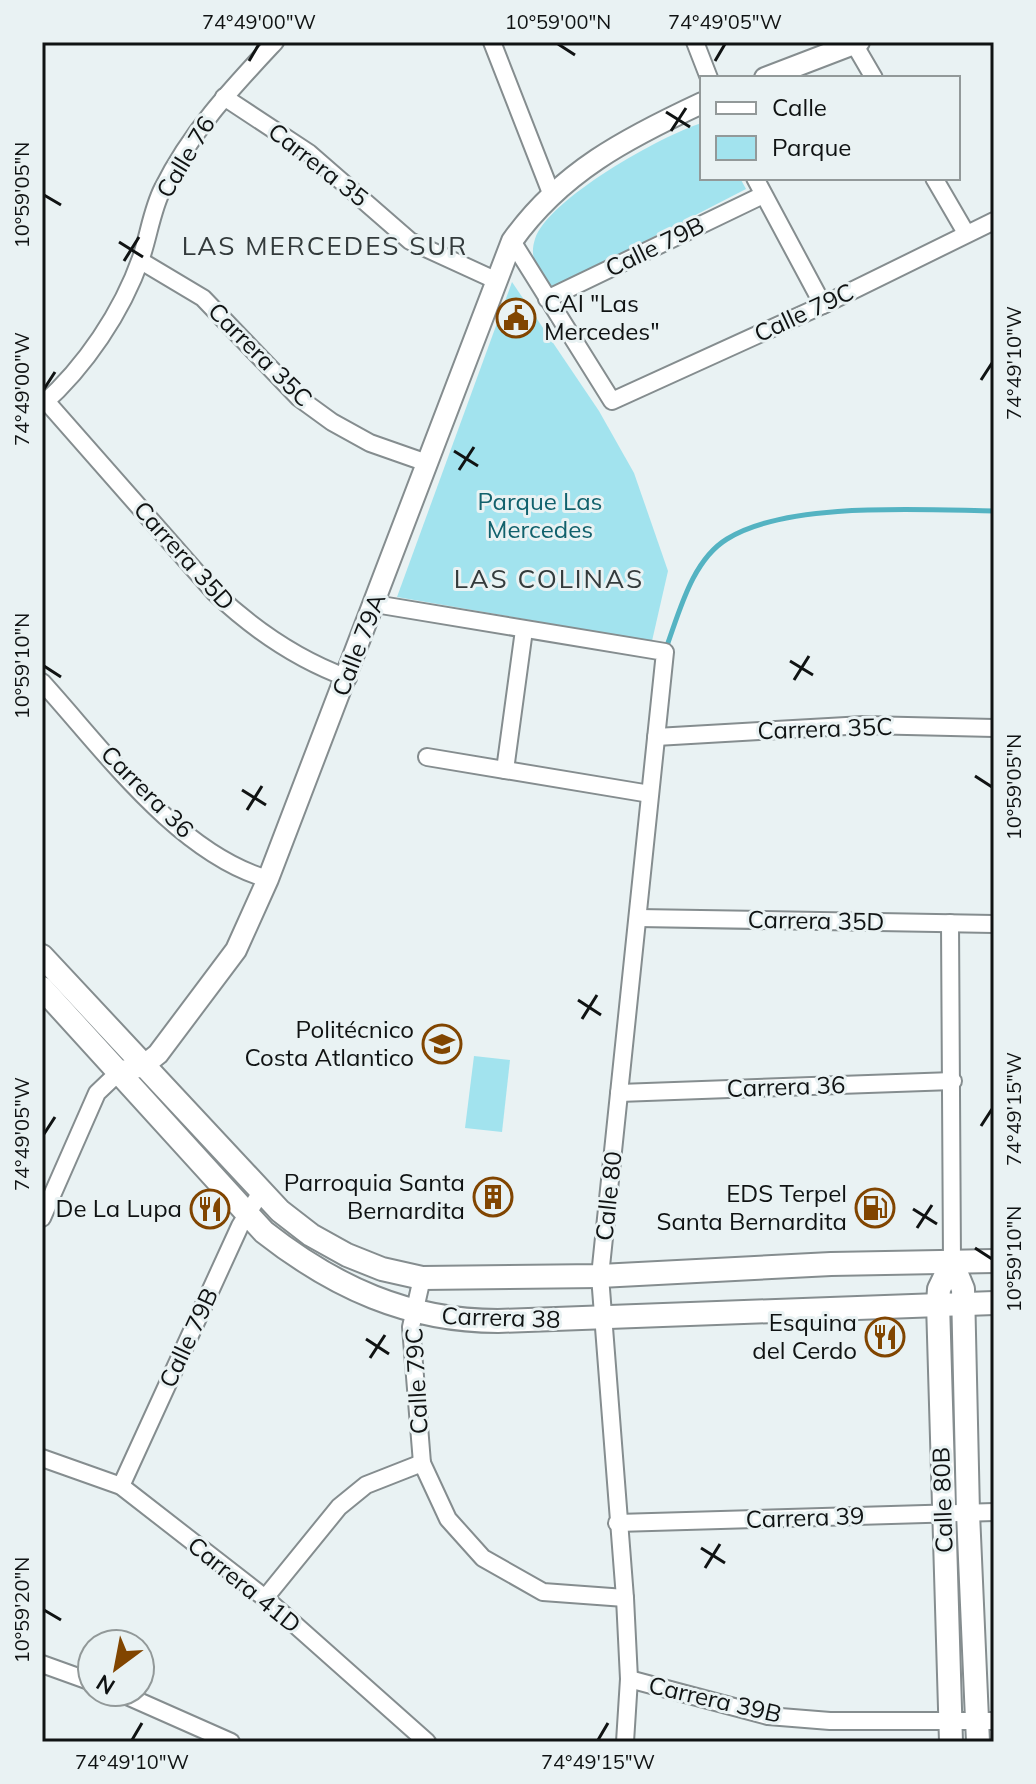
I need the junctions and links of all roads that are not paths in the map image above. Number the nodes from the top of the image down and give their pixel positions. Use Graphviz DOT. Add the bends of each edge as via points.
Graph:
graph roads {
  1 [pos="275,42"];
  2 [pos="492,42"];
  3 [pos="695,42"];
  4 [pos="855,42"];
  5 [pos="708,76"];
  6 [pos="770,76"];
  7 [pos="873,76"];
  8 [pos="224,97"];
  9 [pos="700,104"];
  10 [pos="756,180"];
  11 [pos="935,180"];
  12 [pos="551,193"];
  13 [pos="763,195"];
  14 [pos="994,221"];
  15 [pos="966,233"];
  16 [pos="512,241"];
  17 [pos="141,261"];
  18 [pos="495,280"];
  19 [pos="547,299"];
  20 [pos="823,305"];
  21 [pos="44,403"];
  22 [pos="427,463"];
  23 [pos="375,604"];
  24 [pos="524,630"];
  25 [pos="348,678"];
  26 [pos="42,682"];
  27 [pos="994,728"];
  28 [pos="656,737"];
  29 [pos="427,757"];
  30 [pos="505,770"];
  31 [pos="650,794"];
  32 [pos="268,879"];
  33 [pos="638,918"];
  34 [pos="950,923"];
  35 [pos="994,924"];
  36 [pos="42,956"];
  37 [pos="42,988"];
  38 [pos="143,1066"];
  39 [pos="119,1072"];
  40 [pos="953,1081"];
  41 [pos="619,1093"];
  42 [pos="261,1192"];
  43 [pos="247,1215"];
  44 [pos="42,1218"];
  45 [pos="994,1261"];
  46 [pos="952,1262"];
  47 [pos="600,1276"];
  48 [pos="422,1278"];
  49 [pos="938,1303"];
  50 [pos="963,1303"];
  51 [pos="994,1303"];
  52 [pos="414,1312"];
  53 [pos="603,1319"];
  54 [pos="42,1458"];
  55 [pos="422,1463"];
  56 [pos="121,1486"];
  57 [pos="994,1512"];
  58 [pos="943,1513"];
  59 [pos="968,1513"];
  60 [pos="617,1523"];
  61 [pos="265,1598"];
  62 [pos="625,1598"];
  63 [pos="42,1664"];
  64 [pos="76,1676"];
  65 [pos="629,1679"];
  66 [pos="154,1708"];
  67 [pos="983,1728"];
  68 [pos="950,1732"];
  69 [pos="415,1739"];
  70 [pos="231,1742"];
  71 [pos="625,1742"];
  1 -- 8 [label="street, Calle 76"];
  2 -- 12 [label="street"];
  3 -- 5 [label="street"];
  4 -- 6 [label="street"];
  4 -- 7 [label="street"];
  8 -- 17 [label="street, Calle 76" via="162,190"];
  8 -- 18 [label="street, Carrera 35" via="309,153 410,241"];
  9 -- 12 [label="street, Calle 79A" via="590,161"];
  10 -- 13 [label="street"];
  11 -- 15 [label="street"];
  12 -- 16 [label="street, Calle 79A"];
  13 -- 19 [label="street, Calle 79B"];
  13 -- 20 [label="street"];
  14 -- 15 [label="street, Calle 79C"];
  15 -- 20 [label="street, Calle 79C"];
  16 -- 18 [label="street, Calle 79A"];
  16 -- 19 [label="street"];
  17 -- 21 [label="street, Calle 76" via="90,353"];
  17 -- 22 [label="street, Carrera 35C" via="203,298 299,398 332,422 370,443"];
  18 -- 22 [label="street, Calle 79A"];
  19 -- 20 [label="street, Calle 79C" via="612,401"];
  21 -- 25 [label="street, Carrera 35D" via="244,621 300,657"];
  22 -- 23 [label="street, Calle 79A"];
  23 -- 24 [label="street"];
  23 -- 25 [label="street, Calle 79A"];
  24 -- 28 [label="street, Calle 80" via="665,652"];
  24 -- 30 [label="street"];
  25 -- 32 [label="street, Calle 79A"];
  26 -- 32 [label="street, Carrera 36" via="176,828 211,853"];
  27 -- 28 [label="street, Carrera 35C" via="864,725"];
  28 -- 31 [label="street, Calle 80"];
  29 -- 30 [label="street"];
  30 -- 31 [label="street"];
  31 -- 33 [label="street, Calle 80"];
  32 -- 38 [label="street, Calle 79A" via="236,950 158,1054"];
  33 -- 34 [label="street, Carrera 35D"];
  33 -- 41 [label="street, Calle 80"];
  34 -- 35 [label="street, Carrera 35D"];
  34 -- 40 [label="street, Calle 80B"];
  36 -- 38 [label="main road, Carrera 38"];
  37 -- 39 [label="main road, Carrera 38"];
  38 -- 39 [label="street"];
  38 -- 42 [label="main road, Carrera 38"];
  39 -- 43 [label="main road, Carrera 38"];
  39 -- 44 [label="street" via="97,1093"];
  40 -- 41 [label="street, Carrera 36"];
  40 -- 46 [label="street, Calle 80B"];
  41 -- 47 [label="street, Calle 80"];
  42 -- 43 [label="street, Calle 79B"];
  42 -- 48 [label="main road, Carrera 38" via="311,1235 347,1255"];
  43 -- 52 [label="main road, Carrera 38" via="298,1259 337,1283"];
  43 -- 56 [label="street, Calle 79B"];
  45 -- 46 [label="main road, Carrera 38"];
  46 -- 47 [label="main road, Carrera 38"];
  46 -- 49 [label="main road, Calle 80B"];
  46 -- 50 [label="main road, Calle 80B"];
  47 -- 48 [label="main road, Carrera 38"];
  47 -- 53 [label="street, Calle 80"];
  48 -- 52 [label="street, Calle 79C"];
  49 -- 50 [label="main road, Carrera 38"];
  49 -- 53 [label="main road, Carrera 38"];
  49 -- 58 [label="main road, Calle 80B"];
  50 -- 51 [label="main road, Carrera 38"];
  50 -- 59 [label="main road, Calle 80B"];
  52 -- 53 [label="main road, Carrera 38" via="455,1321"];
  52 -- 55 [label="street, Calle 79C"];
  53 -- 60 [label="street, Calle 80"];
  54 -- 56 [label="street, Carrera 41D"];
  55 -- 61 [label="street, Calle 79C" via="366,1485 339,1507"];
  55 -- 62 [label="street" via="448,1519 483,1558 543,1592"];
  56 -- 61 [label="street, Carrera 41D"];
  57 -- 59 [label="street, Carrera 39"];
  58 -- 59 [label="street, Carrera 39"];
  58 -- 60 [label="street, Carrera 39"];
  58 -- 68 [label="main road, Calle 80B"];
  59 -- 67 [label="main road, Calle 80B"];
  60 -- 62 [label="street, Calle 80"];
  61 -- 69 [label="street, Carrera 41D"];
  62 -- 65 [label="street, Calle 80"];
  63 -- 64 [label="street"];
  65 -- 68 [label="street, Carrera 39B" via="768,1716"];
  65 -- 71 [label="street, Calle 80"];
  66 -- 70 [label="street"];
  67 -- 68 [label="street, Carrera 39B"];
}
